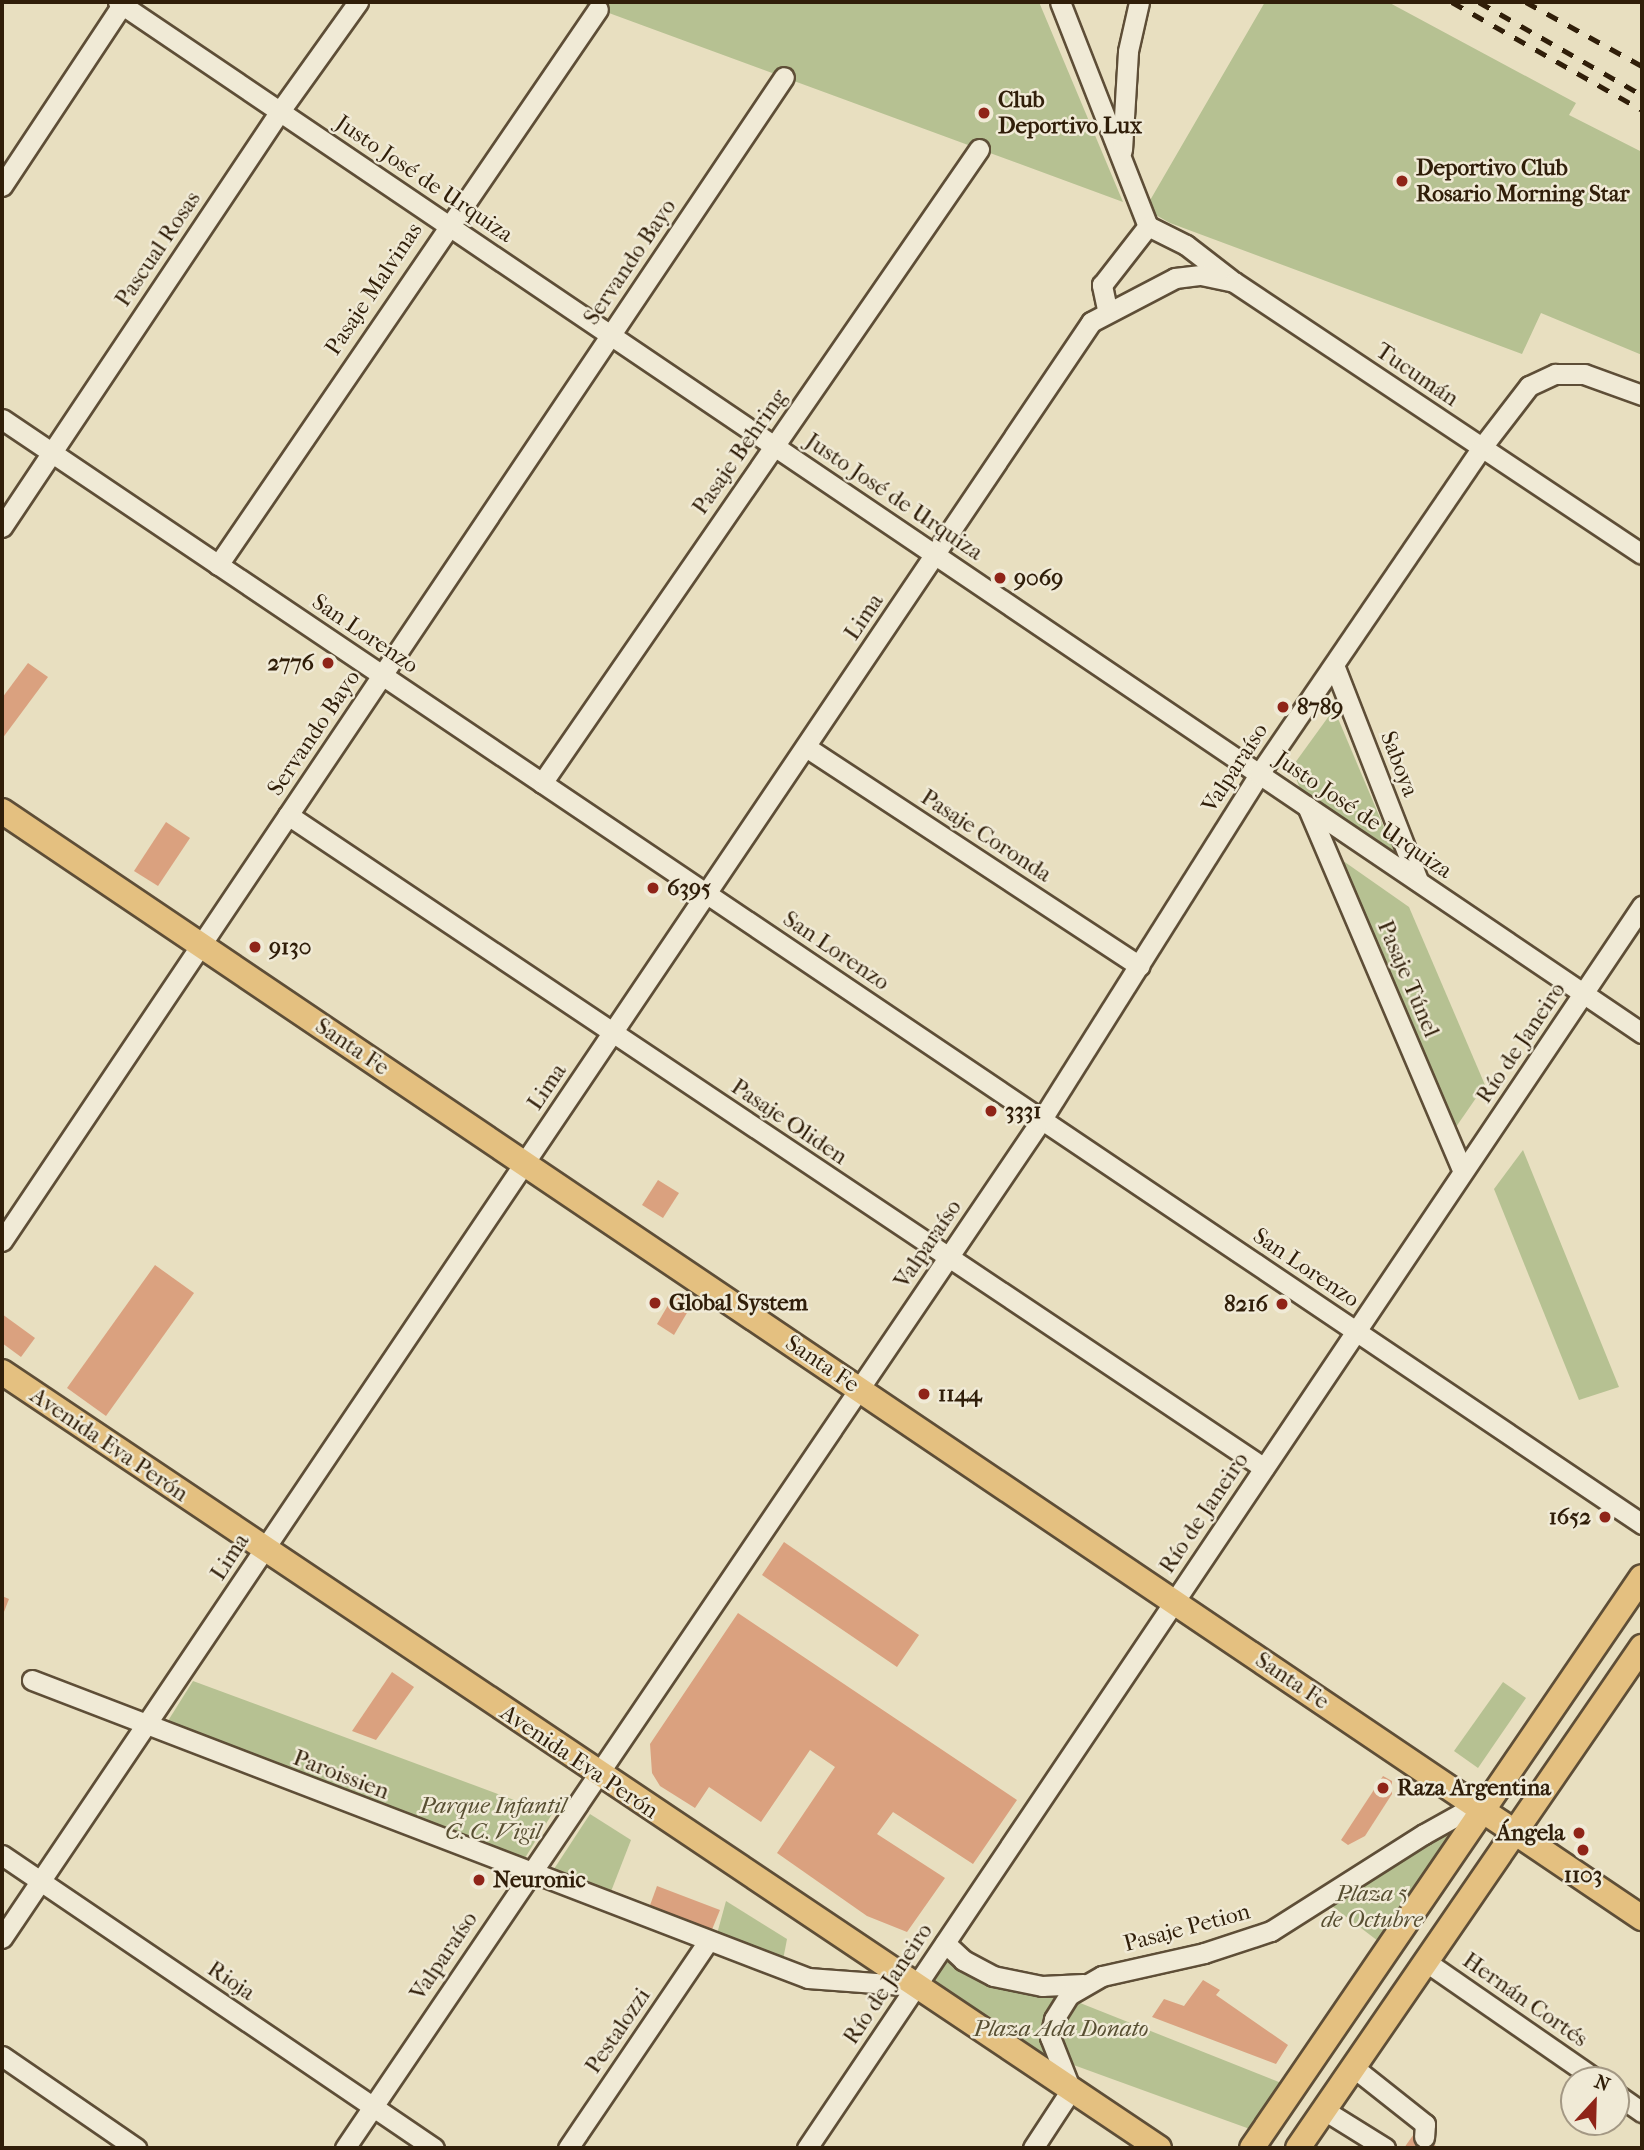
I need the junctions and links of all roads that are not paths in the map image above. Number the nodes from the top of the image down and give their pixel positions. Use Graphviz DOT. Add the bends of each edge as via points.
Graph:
graph roads {
  1 [pos="358,2"];
  2 [pos="1060,2"];
  3 [pos="1139,2"];
  4 [pos="121,3"];
  5 [pos="598,9"];
  6 [pos="784,77"];
  7 [pos="279,111"];
  8 [pos="979,149"];
  9 [pos="1121,159"];
  10 [pos="2,186"];
  11 [pos="447,225"];
  12 [pos="1148,226"];
  13 [pos="1234,282"];
  14 [pos="1153,287"];
  15 [pos="1107,309"];
  16 [pos="611,335"];
  17 [pos="1642,395"];
  18 [pos="2,419"];
  19 [pos="774,446"];
  20 [pos="1482,447"];
  21 [pos="52,452"];
  22 [pos="2,527"];
  23 [pos="1642,554"];
  24 [pos="936,555"];
  25 [pos="218,565"];
  26 [pos="1334,665"];
  27 [pos="382,675"];
  28 [pos="806,747"];
  29 [pos="1259,774"];
  30 [pos="542,783"];
  31 [pos="1307,806"];
  32 [pos="2,811"];
  33 [pos="288,815"];
  34 [pos="1418,881"];
  35 [pos="707,894"];
  36 [pos="1642,906"];
  37 [pos="201,945"];
  38 [pos="1139,966"];
  39 [pos="1583,993"];
  40 [pos="613,1033"];
  41 [pos="1642,1033"];
  42 [pos="1042,1119"];
  43 [pos="525,1163"];
  44 [pos="1464,1171"];
  45 [pos="2,1241"];
  46 [pos="949,1258"];
  47 [pos="1356,1331"];
  48 [pos="2,1372"];
  49 [pos="860,1390"];
  50 [pos="1264,1468"];
  51 [pos="1642,1524"];
  52 [pos="263,1551"];
  53 [pos="1642,1577"];
  54 [pos="1174,1602"];
  55 [pos="1642,1647"];
  56 [pos="32,1680"];
  57 [pos="148,1727"];
  58 [pos="597,1774"];
  59 [pos="1482,1809"];
  60 [pos="1513,1831"];
  61 [pos="2,1855"];
  62 [pos="529,1873"];
  63 [pos="40,1881"];
  64 [pos="1642,1918"];
  65 [pos="2,1938"];
  66 [pos="708,1941"];
  67 [pos="945,1943"];
  68 [pos="1425,1961"];
  69 [pos="1084,1984"];
  70 [pos="916,1986"];
  71 [pos="2,2056"];
  72 [pos="1577,2066"];
  73 [pos="1353,2067"];
  74 [pos="1072,2090"];
  75 [pos="372,2107"];
  76 [pos="1324,2110"];
  77 [pos="1424,2137"];
  78 [pos="136,2148"];
  79 [pos="345,2148"];
  80 [pos="434,2148"];
  81 [pos="568,2148"];
  82 [pos="807,2148"];
  83 [pos="1033,2148"];
  84 [pos="1159,2148"];
  85 [pos="1252,2148"];
  86 [pos="1298,2148"];
  87 [pos="1385,2148"];
  1 -- 7 [label="street, Pascual Rosas"];
  2 -- 9 [label="street"];
  3 -- 9 [label="street" via="1128,51"];
  4 -- 7 [label="street, Justo José de Urquiza"];
  4 -- 10 [label="street"];
  5 -- 11 [label="street, Pasaje Malvinas"];
  6 -- 16 [label="street, Servando Bayo"];
  7 -- 11 [label="street, Justo José de Urquiza"];
  7 -- 21 [label="street, Pascual Rosas"];
  8 -- 19 [label="street, Pasaje Behring"];
  9 -- 12 [label="street"];
  11 -- 16 [label="street, Justo José de Urquiza"];
  11 -- 25 [label="street, Pasaje Malvinas"];
  12 -- 13 [label="street" via="1186,245"];
  12 -- 15 [label="street" via="1102,285"];
  13 -- 14 [label="street, Tucumán" via="1201,275"];
  13 -- 20 [label="street, Tucumán"];
  14 -- 15 [label="street, Lima"];
  15 -- 24 [label="street, Lima" via="1091,322"];
  16 -- 19 [label="street, Justo José de Urquiza"];
  16 -- 27 [label="street, Servando Bayo"];
  17 -- 20 [label="street, Valparaíso" via="1584,374 1555,374 1529,386"];
  18 -- 21 [label="street, San Lorenzo"];
  19 -- 24 [label="street, Justo José de Urquiza"];
  19 -- 30 [label="street, Pasaje Behring"];
  20 -- 23 [label="street, Tucumán"];
  20 -- 26 [label="street, Valparaíso"];
  21 -- 22 [label="street, Pascual Rosas"];
  21 -- 25 [label="street, San Lorenzo"];
  24 -- 28 [label="street, Lima"];
  24 -- 29 [label="street, Justo José de Urquiza"];
  25 -- 27 [label="street, San Lorenzo"];
  26 -- 29 [label="street, Valparaíso"];
  26 -- 34 [label="street, Saboya"];
  27 -- 30 [label="street, San Lorenzo"];
  27 -- 33 [label="street, Servando Bayo"];
  28 -- 35 [label="street, Lima"];
  28 -- 38 [label="street, Pasaje Coronda"];
  29 -- 31 [label="street, Justo José de Urquiza"];
  29 -- 38 [label="street, Valparaíso"];
  30 -- 35 [label="street, San Lorenzo"];
  31 -- 34 [label="street, Justo José de Urquiza"];
  31 -- 44 [label="street, Pasaje Túnel"];
  32 -- 37 [label="main road, Santa Fe"];
  33 -- 37 [label="street, Servando Bayo"];
  33 -- 40 [label="street, Pasaje Oliden"];
  34 -- 39 [label="street, Justo José de Urquiza"];
  35 -- 40 [label="street, Lima"];
  35 -- 42 [label="street, San Lorenzo"];
  36 -- 39 [label="street, Río de Janeiro"];
  37 -- 43 [label="main road, Santa Fe"];
  37 -- 45 [label="street, Servando Bayo"];
  38 -- 42 [label="street, Valparaíso"];
  39 -- 41 [label="street, Justo José de Urquiza"];
  39 -- 44 [label="street, Río de Janeiro"];
  40 -- 43 [label="street, Lima"];
  40 -- 46 [label="street, Pasaje Oliden"];
  42 -- 46 [label="street, Valparaíso"];
  42 -- 47 [label="street, San Lorenzo"];
  43 -- 49 [label="main road, Santa Fe"];
  43 -- 52 [label="street, Lima"];
  44 -- 47 [label="street, Río de Janeiro"];
  46 -- 49 [label="street, Valparaíso"];
  46 -- 50 [label="street, Pasaje Oliden"];
  47 -- 50 [label="street, Río de Janeiro"];
  47 -- 51 [label="street, San Lorenzo"];
  48 -- 52 [label="main road, Avenida Eva Perón"];
  49 -- 54 [label="main road, Santa Fe"];
  49 -- 58 [label="street, Valparaíso"];
  50 -- 54 [label="street, Río de Janeiro"];
  52 -- 57 [label="street, Lima"];
  52 -- 58 [label="main road, Avenida Eva Perón"];
  53 -- 59 [label="main road"];
  54 -- 59 [label="main road, Santa Fe"];
  54 -- 67 [label="street, Río de Janeiro"];
  55 -- 60 [label="main road"];
  56 -- 57 [label="street, Paroissien"];
  57 -- 62 [label="street, Paroissien"];
  57 -- 63 [label="street, Lima"];
  58 -- 62 [label="street, Valparaíso"];
  58 -- 70 [label="main road, Avenida Eva Perón"];
  59 -- 60 [label="main road, Santa Fe"];
  59 -- 69 [label="street, Pasaje Petion" via="1460,1814 1424,1834 1271,1931"];
  59 -- 85 [label="main road"];
  60 -- 64 [label="main road, Santa Fe"];
  60 -- 68 [label="main road"];
  61 -- 63 [label="street, Rioja"];
  62 -- 66 [label="street, Paroissien"];
  62 -- 75 [label="street, Valparaíso"];
  63 -- 65 [label="street, Lima"];
  63 -- 75 [label="street, Rioja"];
  66 -- 70 [label="street, Paroissien" via="808,1978"];
  66 -- 81 [label="street, Pestalozzi"];
  67 -- 69 [label="street, Pasaje Petion" via="963,1961 993,1976 1042,1986"];
  67 -- 70 [label="street, Río de Janeiro"];
  68 -- 72 [label="street, Hernán Cortés"];
  68 -- 73 [label="main road"];
  69 -- 74 [label="street, Pasaje Petion" via="1060,2006 1050,2037"];
  70 -- 74 [label="main road, Avenida Eva Perón"];
  70 -- 82 [label="street, Río de Janeiro"];
  71 -- 78 [label="street"];
  73 -- 76 [label="main road"];
  73 -- 77 [label="street" via="1425,2124"];
  74 -- 83 [label="street"];
  74 -- 84 [label="main road, Avenida Eva Perón"];
  75 -- 79 [label="street, Valparaíso"];
  75 -- 80 [label="street, Rioja"];
  76 -- 86 [label="main road"];
  76 -- 87 [label="street"];
}
